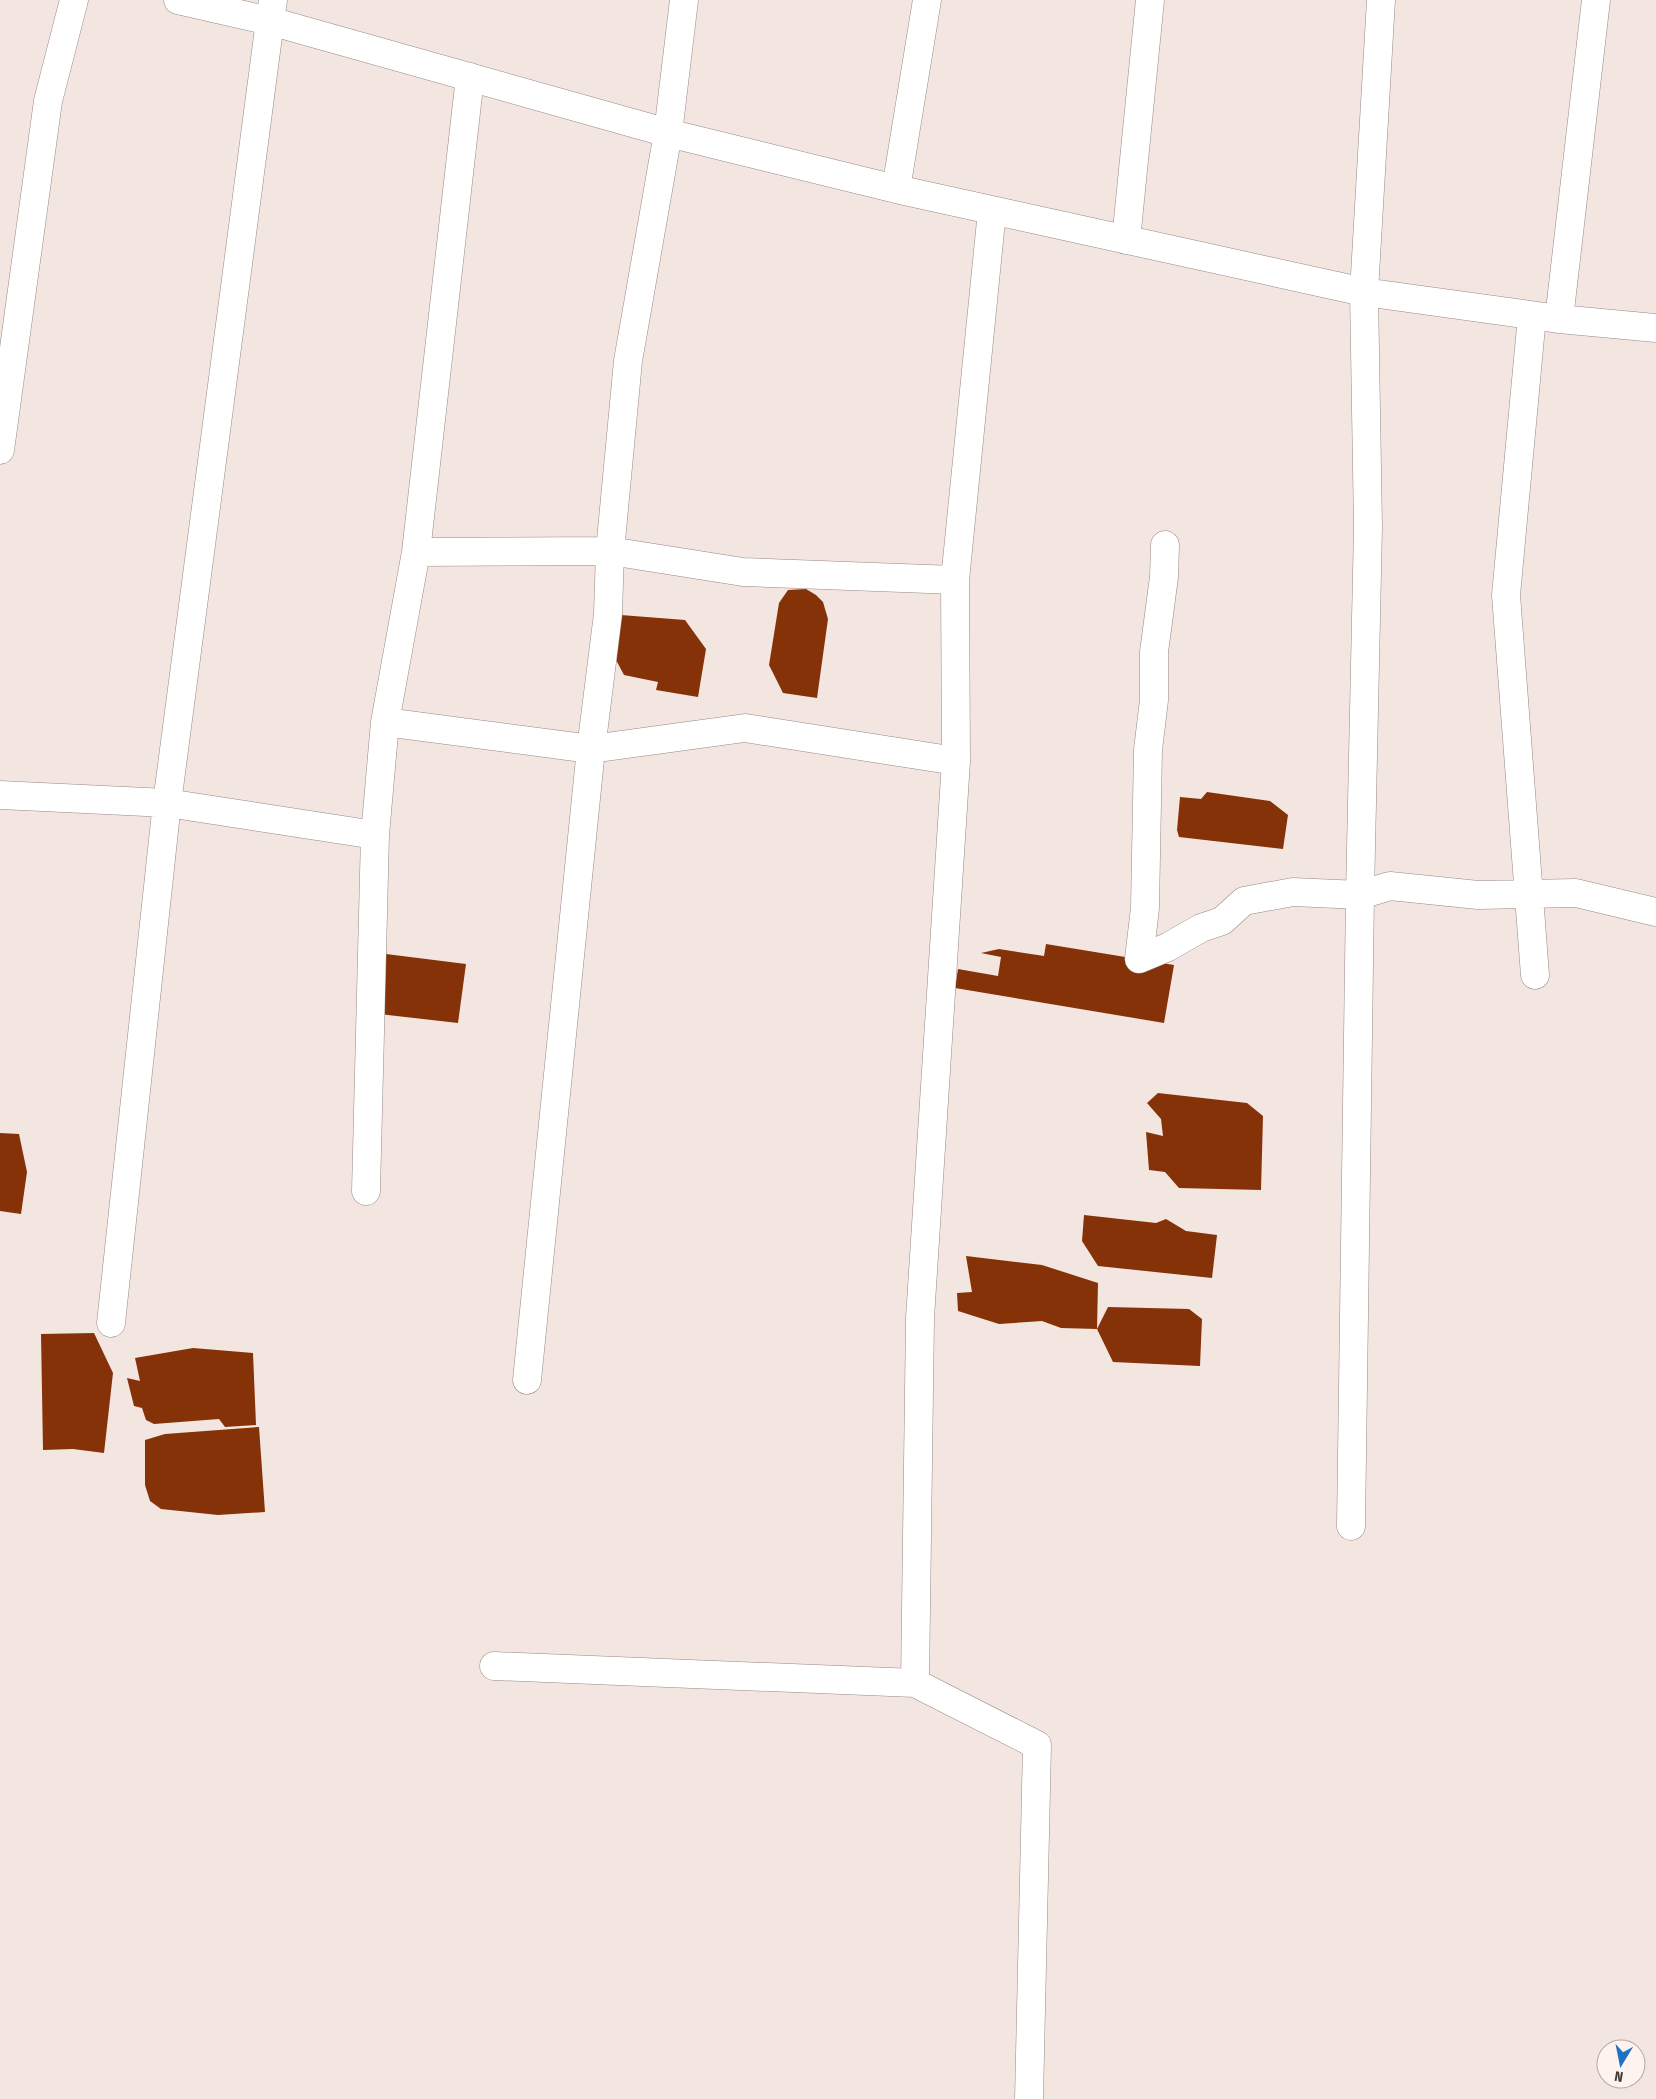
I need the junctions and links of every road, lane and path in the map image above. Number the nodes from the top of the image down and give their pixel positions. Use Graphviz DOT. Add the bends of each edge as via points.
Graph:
graph roads {
  1 [pos="74,0"];
  2 [pos="178,0"];
  3 [pos="684,0"];
  4 [pos="927,0"];
  5 [pos="1150,0"];
  6 [pos="1381,0"];
  7 [pos="1596,0"];
  8 [pos="272,11"];
  9 [pos="470,78"];
  10 [pos="668,133"];
  11 [pos="896,189"];
  12 [pos="992,211"];
  13 [pos="1126,240"];
  14 [pos="1364,292"];
  15 [pos="1546,318"];
  16 [pos="1656,328"];
  17 [pos="0,450"];
  18 [pos="1165,544"];
  19 [pos="610,551"];
  20 [pos="416,552"];
  21 [pos="955,580"];
  22 [pos="385,722"];
  23 [pos="591,749"];
  24 [pos="956,761"];
  25 [pos="0,794"];
  26 [pos="167,803"];
  27 [pos="375,836"];
  28 [pos="1529,894"];
  29 [pos="1360,895"];
  30 [pos="1655,912"];
  31 [pos="1535,975"];
  32 [pos="366,1191"];
  33 [pos="111,1323"];
  34 [pos="527,1380"];
  35 [pos="1351,1526"];
  36 [pos="494,1666"];
  37 [pos="914,1683"];
  38 [pos="1029,2099"];
  1 -- 17 [label="street" via="48,101"];
  2 -- 8 [label="street"];
  3 -- 10 [label="street"];
  4 -- 11 [label="street"];
  5 -- 13 [label="street"];
  6 -- 14 [label="street"];
  7 -- 15 [label="street"];
  8 -- 9 [label="street"];
  8 -- 26 [label="street"];
  9 -- 10 [label="street"];
  9 -- 20 [label="street"];
  10 -- 11 [label="street"];
  10 -- 19 [label="street" via="628,361"];
  11 -- 12 [label="street"];
  12 -- 13 [label="street"];
  12 -- 21 [label="street"];
  13 -- 14 [label="street"];
  14 -- 15 [label="street"];
  14 -- 29 [label="street" via="1368,527"];
  15 -- 16 [label="street"];
  15 -- 28 [label="street" via="1506,595"];
  18 -- 29 [label="street" via="1154,652 1154,700 1148,750 1145,908 1139,960 1168,948 1201,928 1222,921 1244,901 1293,892"];
  19 -- 20 [label="street"];
  19 -- 21 [label="street" via="743,572"];
  19 -- 23 [label="street" via="608,614"];
  20 -- 22 [label="street"];
  21 -- 24 [label="street"];
  22 -- 23 [label="street"];
  22 -- 27 [label="street"];
  23 -- 24 [label="street" via="745,728"];
  23 -- 34 [label="street"];
  24 -- 37 [label="street" via="920,1318"];
  25 -- 26 [label="street"];
  26 -- 27 [label="street"];
  26 -- 33 [label="street"];
  27 -- 32 [label="street"];
  28 -- 29 [label="street" via="1478,895 1390,886"];
  28 -- 30 [label="street" via="1576,893"];
  28 -- 31 [label="street"];
  29 -- 35 [label="street"];
  36 -- 37 [label="street"];
  37 -- 38 [label="street" via="1037,1745"];
}
